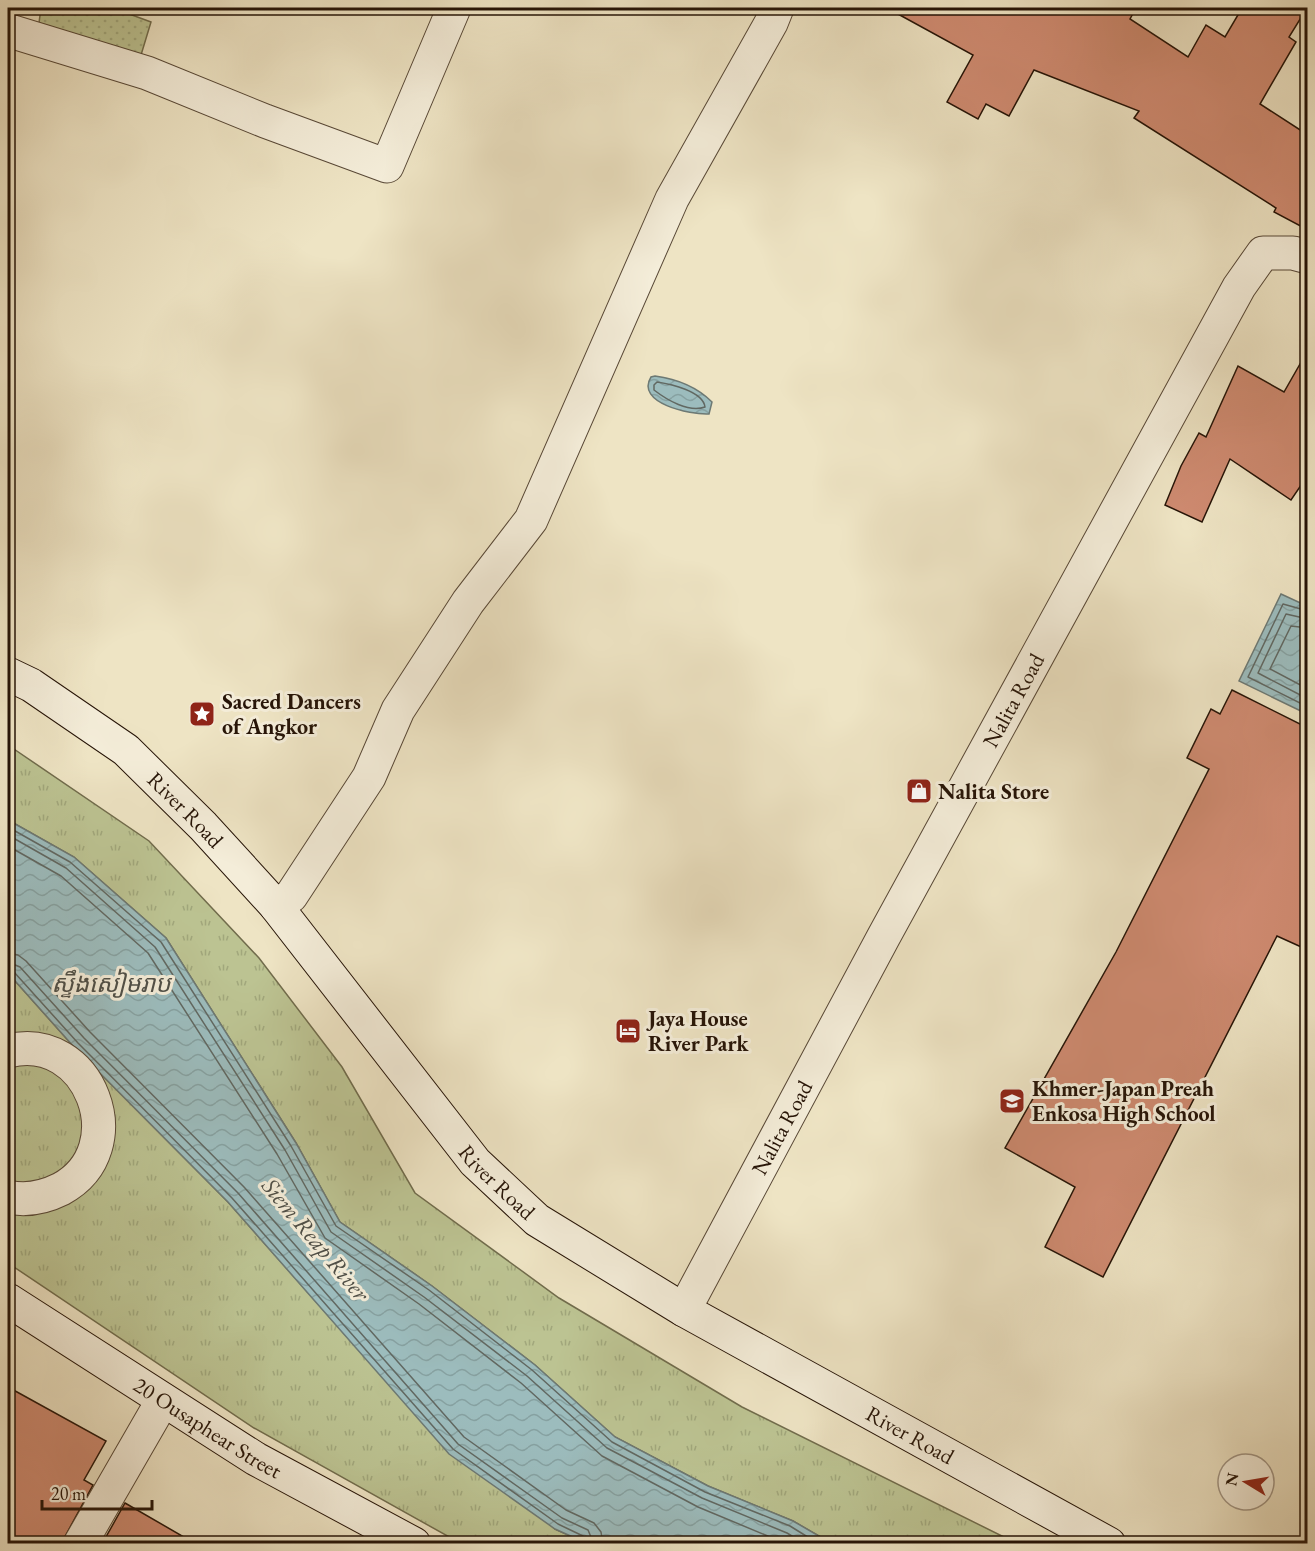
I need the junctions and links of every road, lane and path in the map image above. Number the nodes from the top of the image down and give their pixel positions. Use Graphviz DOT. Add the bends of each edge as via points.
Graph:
graph roads {
  1 [pos="454,8"];
  2 [pos="777,8"];
  3 [pos="12,26"];
  4 [pos="1308,257"];
  5 [pos="8,674"];
  6 [pos="276,906"];
  7 [pos="8,1051"];
  8 [pos="8,1197"];
  9 [pos="8,1300"];
  10 [pos="684,1310"];
  11 [pos="163,1400"];
  12 [pos="80,1544"];
  13 [pos="414,1544"];
  14 [pos="1109,1544"];
  1 -- 3 [label="street" via="387,166 147,73"];
  2 -- 6 [label="street" via="672,199 531,520 468,602 398,710 369,777 291,897"];
  4 -- 10 [label="street, Nalita Road" via="1263,253 1239,287"];
  5 -- 6 [label="street, River Road" via="31,685 126,750"];
  6 -- 10 [label="street, River Road" via="475,1162 537,1220"];
  7 -- 8 [label="street" via="35,1049 54,1054 71,1065 94,1096 99,1125 93,1153 69,1184 52,1194"];
  9 -- 11 [label="street, 20 Ousaphear Street"];
  10 -- 14 [label="street, River Road"];
  11 -- 12 [label="street"];
  11 -- 13 [label="street, 20 Ousaphear Street" via="256,1459"];
}
